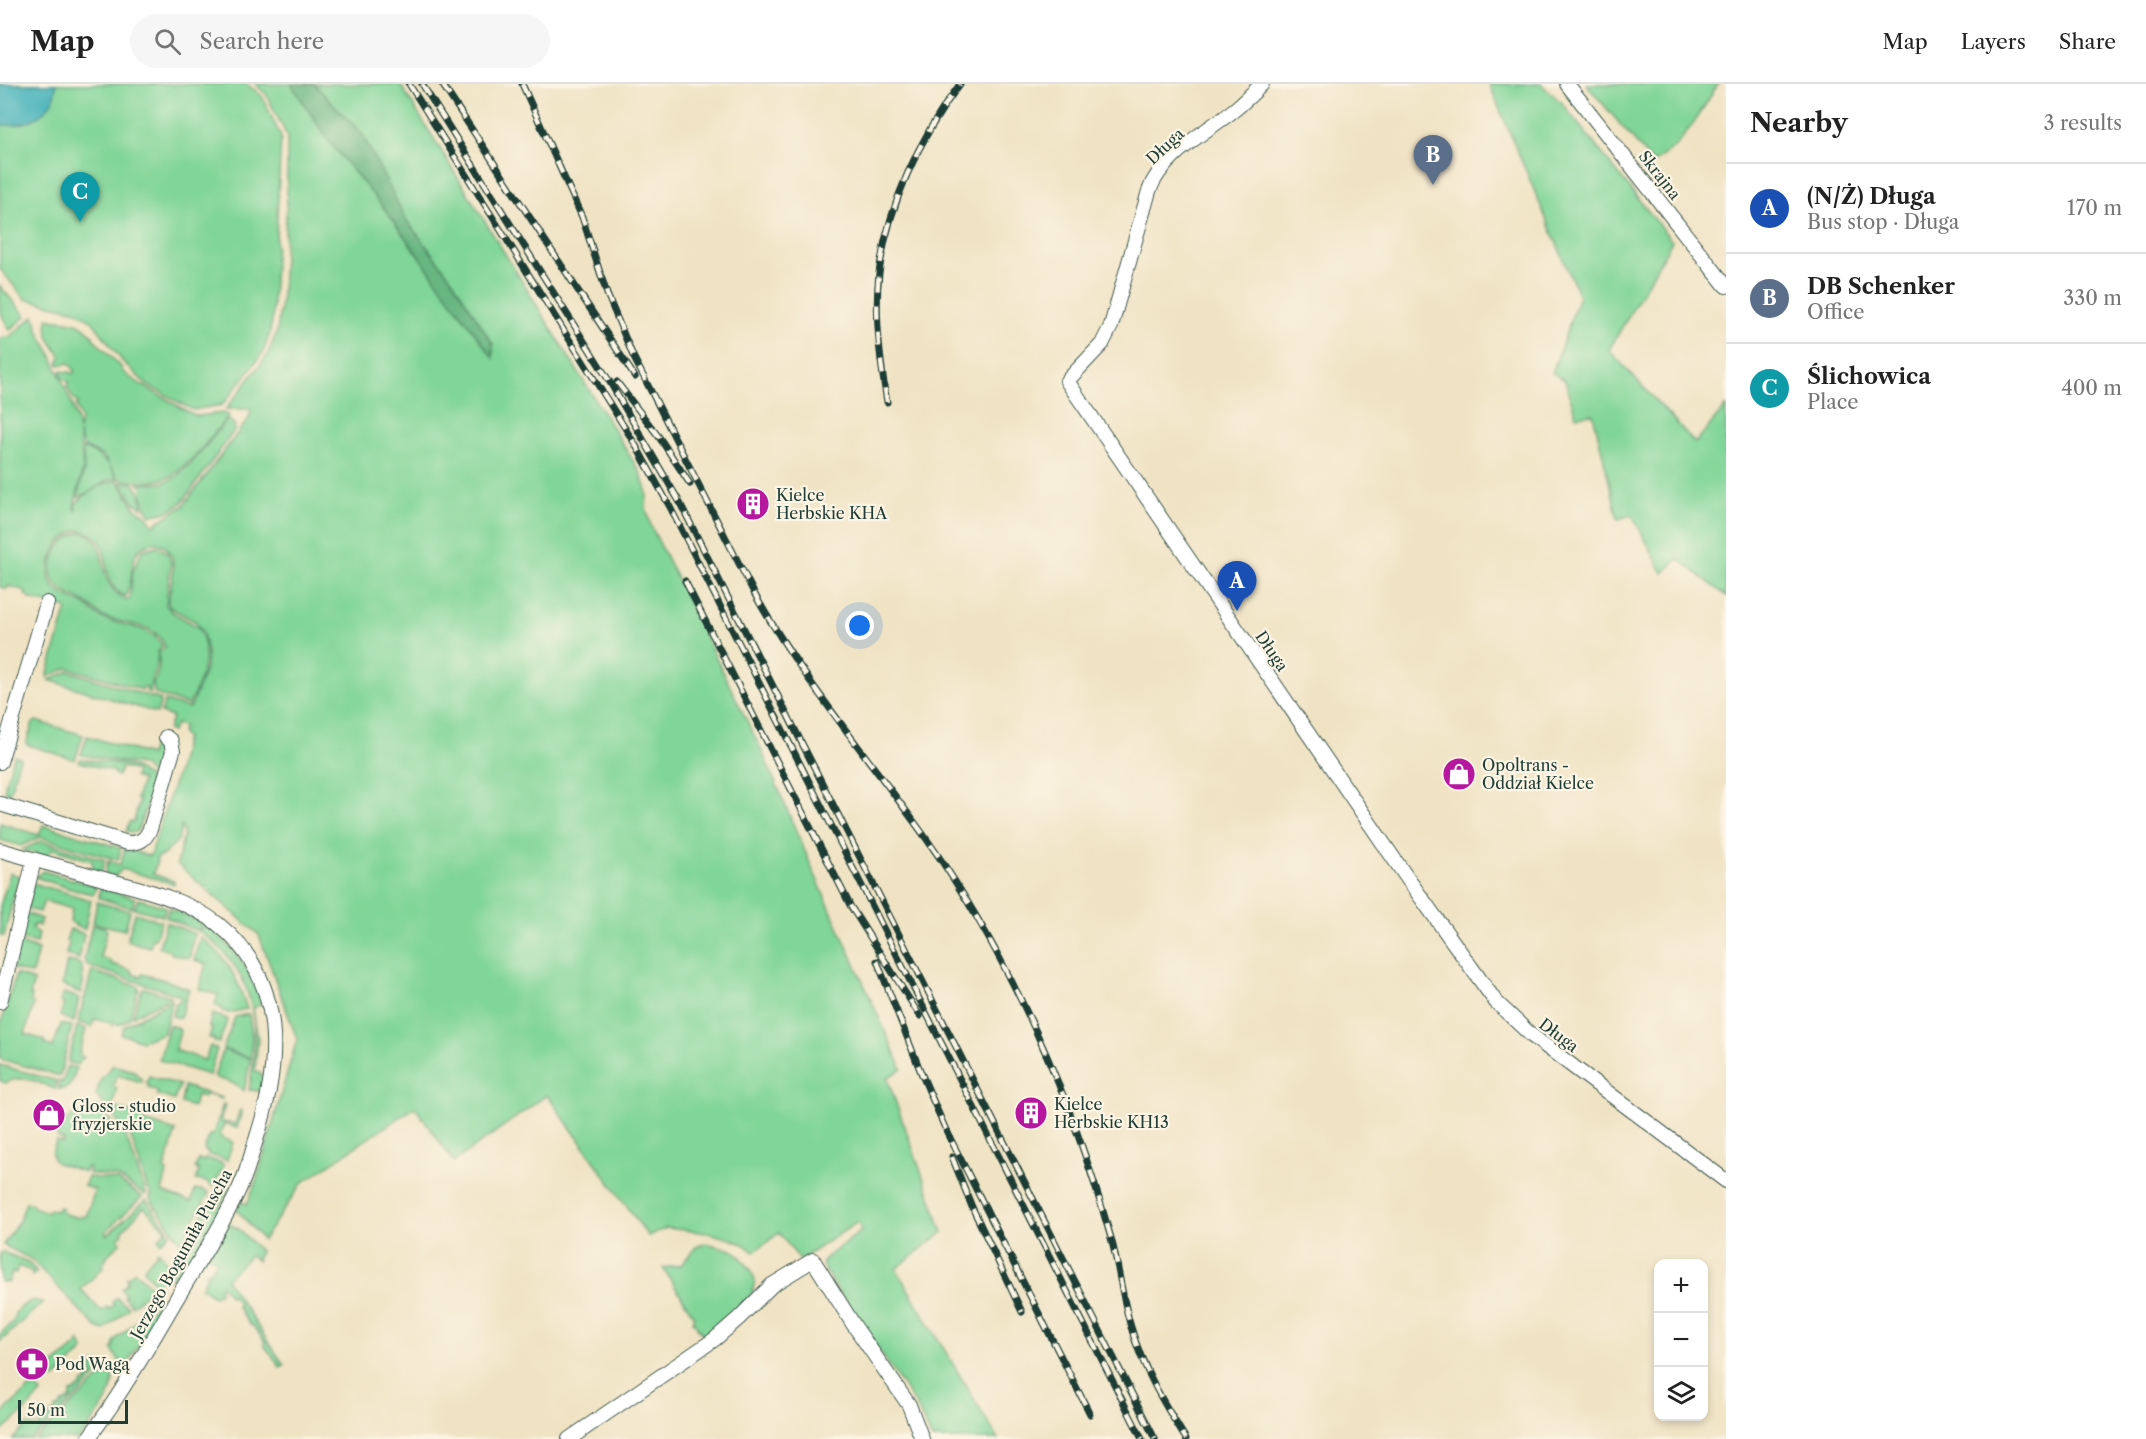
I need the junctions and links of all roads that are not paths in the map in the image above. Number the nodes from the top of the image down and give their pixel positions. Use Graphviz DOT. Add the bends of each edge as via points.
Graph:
graph roads {
  1 [pos="1262,84"];
  2 [pos="1566,84"];
  3 [pos="1726,286"];
  4 [pos="47,603"];
  5 [pos="4,735"];
  6 [pos="166,736"];
  7 [pos="0,762"];
  8 [pos="0,804"];
  9 [pos="0,849"];
  10 [pos="34,860"];
  11 [pos="0,1002"];
  12 [pos="1726,1181"];
  13 [pos="88,1439"];
  14 [pos="568,1439"];
  15 [pos="922,1439"];
  1 -- 12 [label="street, Długa" via="1157,173 1107,336 1067,381 1496,1002 1531,1035"];
  2 -- 3 [label="street, Skrajna"];
  4 -- 5 [label="street"];
  5 -- 7 [label="street"];
  6 -- 8 [label="street" via="173,751 150,829 140,842 128,843"];
  9 -- 10 [label="street, Jerzego Bogumiła Puscha"];
  10 -- 11 [label="street"];
  10 -- 13 [label="street, Jerzego Bogumiła Puscha" via="159,895 216,923 256,970 269,1004 274,1036 267,1101 239,1189 130,1377"];
  14 -- 15 [label="street" via="715,1339 772,1285 813,1260 909,1405"];
}
